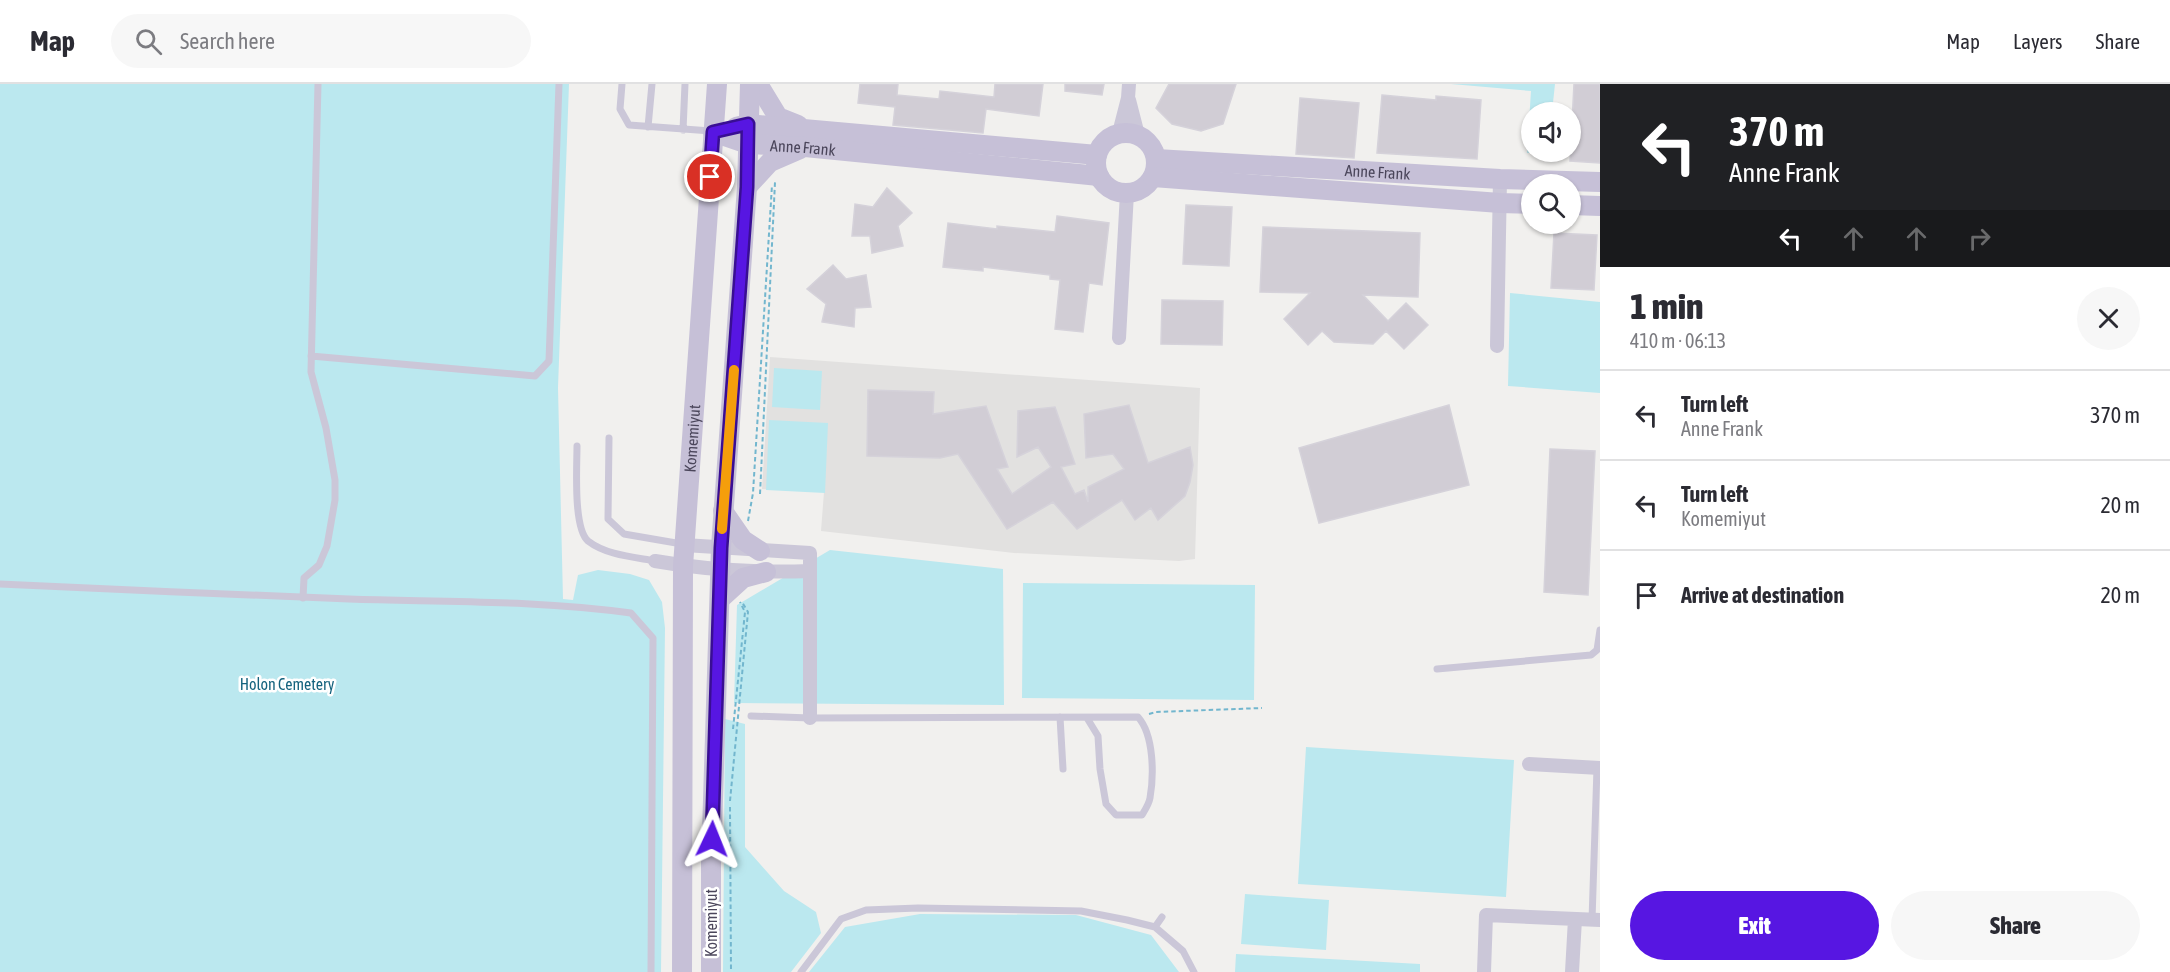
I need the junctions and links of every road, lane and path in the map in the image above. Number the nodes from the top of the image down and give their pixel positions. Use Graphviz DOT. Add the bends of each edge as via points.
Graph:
graph roads {
  1 [pos="318,84"];
  2 [pos="559,84"];
  3 [pos="622,84"];
  4 [pos="652,84"];
  5 [pos="685,84"];
  6 [pos="717,84"];
  7 [pos="750,84"];
  8 [pos="758,84"];
  9 [pos="1129,91"];
  10 [pos="748,124"];
  11 [pos="648,127"];
  12 [pos="683,130"];
  13 [pos="713,132"];
  14 [pos="1128,134"];
  15 [pos="807,138"];
  16 [pos="748,144"];
  17 [pos="1097,155"];
  18 [pos="773,160"];
  19 [pos="1155,168"];
  20 [pos="1099,176"];
  21 [pos="1500,179"];
  22 [pos="1600,182"];
  23 [pos="747,187"];
  24 [pos="1126,193"];
  25 [pos="1500,204"];
  26 [pos="1521,204"];
  27 [pos="1581,205"];
  28 [pos="1600,206"];
  29 [pos="1119,338"];
  30 [pos="1497,346"];
  31 [pos="311,356"];
  32 [pos="609,438"];
  33 [pos="577,446"];
  34 [pos="760,494"];
  35 [pos="723,512"];
  36 [pos="748,524"];
  37 [pos="684,545"];
  38 [pos="721,548"];
  39 [pos="760,551"];
  40 [pos="655,561"];
  41 [pos="683,566"];
  42 [pos="721,568"];
  43 [pos="810,571"];
  44 [pos="766,572"];
  45 [pos="0,584"];
  46 [pos="727,593"];
  47 [pos="303,597"];
  48 [pos="1600,630"];
  49 [pos="1437,669"];
  50 [pos="1262,708"];
  51 [pos="751,716"];
  52 [pos="1060,717"];
  53 [pos="1138,717"];
  54 [pos="810,718"];
  55 [pos="1088,718"];
  56 [pos="1528,764"];
  57 [pos="1598,768"];
  58 [pos="1063,769"];
  59 [pos="1142,815"];
  60 [pos="1147,822"];
  61 [pos="1162,917"];
  62 [pos="1575,919"];
  63 [pos="1596,920"];
  64 [pos="1155,927"];
  65 [pos="651,972"];
  66 [pos="682,972"];
  67 [pos="711,972"];
  68 [pos="731,972"];
  69 [pos="801,972"];
  70 [pos="1194,972"];
  71 [pos="1484,972"];
  72 [pos="1572,972"];
  1 -- 31 [label="lane"];
  2 -- 31 [label="lane" via="549,361 535,376"];
  3 -- 11 [label="lane" via="620,109 629,125"];
  4 -- 11 [label="lane"];
  5 -- 12 [label="lane"];
  6 -- 13 [label="main road, Komemiyut"];
  7 -- 10 [label="main road, Komemiyut"];
  8 -- 15 [label="main road" via="778,117"];
  9 -- 14 [label="street"];
  10 -- 13 [label="main road, Anne Frank"];
  10 -- 15 [label="main road, Anne Frank"];
  10 -- 16 [label="main road, Komemiyut"];
  11 -- 12 [label="lane"];
  12 -- 13 [label="lane"];
  13 -- 16 [label="main road, Anne Frank"];
  13 -- 37 [label="main road, Komemiyut"];
  14 -- 17 [label="main road" via="1110,138"];
  14 -- 19 [label="main road" via="1147,140 1153,149"];
  15 -- 16 [label="main road, Anne Frank"];
  15 -- 17 [label="main road, Anne Frank"];
  15 -- 18 [label="main road"];
  15 -- 20 [label="main road, Anne Frank"];
  16 -- 23 [label="main road, Komemiyut"];
  17 -- 20 [label="main road"];
  18 -- 23 [label="main road"];
  18 -- 34 [label="path" via="775,204"];
  18 -- 36 [label="path"];
  19 -- 21 [label="main road, Anne Frank"];
  19 -- 24 [label="main road" via="1147,185"];
  19 -- 25 [label="main road, Anne Frank"];
  20 -- 24 [label="main road" via="1114,190"];
  21 -- 22 [label="main road, Anne Frank"];
  21 -- 25 [label="street"];
  23 -- 35 [label="main road, Komemiyut"];
  24 -- 29 [label="street"];
  25 -- 26 [label="main road, Anne Frank"];
  25 -- 30 [label="street"];
  27 -- 28 [label="main road"];
  31 -- 47 [label="lane" via="335,500 327,546 319,565 304,578"];
  32 -- 37 [label="lane" via="608,519 624,534"];
  33 -- 40 [label="lane" via="579,522 587,540 609,551"];
  35 -- 38 [label="main road, Komemiyut"];
  35 -- 39 [label="main road" via="743,540"];
  37 -- 38 [label="street"];
  37 -- 41 [label="main road, Komemiyut"];
  38 -- 39 [label="street"];
  38 -- 42 [label="main road, Komemiyut"];
  39 -- 43 [label="street" via="810,553"];
  40 -- 41 [label="street"];
  41 -- 42 [label="street"];
  41 -- 66 [label="main road, Komemiyut"];
  42 -- 44 [label="street"];
  42 -- 46 [label="main road, Komemiyut"];
  43 -- 44 [label="street"];
  43 -- 54 [label="street"];
  44 -- 46 [label="main road" via="743,578"];
  45 -- 47 [label="lane"];
  46 -- 67 [label="main road, Komemiyut" via="711,863"];
  46 -- 68 [label="path" via="748,612 730,801"];
  47 -- 65 [label="lane" via="631,613 653,638"];
  48 -- 49 [label="lane" via="1597,650 1591,656"];
  50 -- 53 [label="path" via="1156,712"];
  51 -- 54 [label="lane"];
  52 -- 54 [label="lane"];
  52 -- 55 [label="lane"];
  52 -- 58 [label="lane"];
  53 -- 55 [label="lane"];
  53 -- 59 [label="lane" via="1146,726 1152,757 1150,801"];
  55 -- 59 [label="lane" via="1098,736 1106,804 1116,815"];
  56 -- 57 [label="street"];
  57 -- 63 [label="lane"];
  59 -- 60 [label="lane"];
  61 -- 64 [label="lane"];
  62 -- 63 [label="street"];
  62 -- 71 [label="street" via="1486,915"];
  62 -- 72 [label="street"];
  64 -- 69 [label="lane" via="1081,910 866,910 841,919"];
  64 -- 70 [label="lane" via="1183,951"];
}
